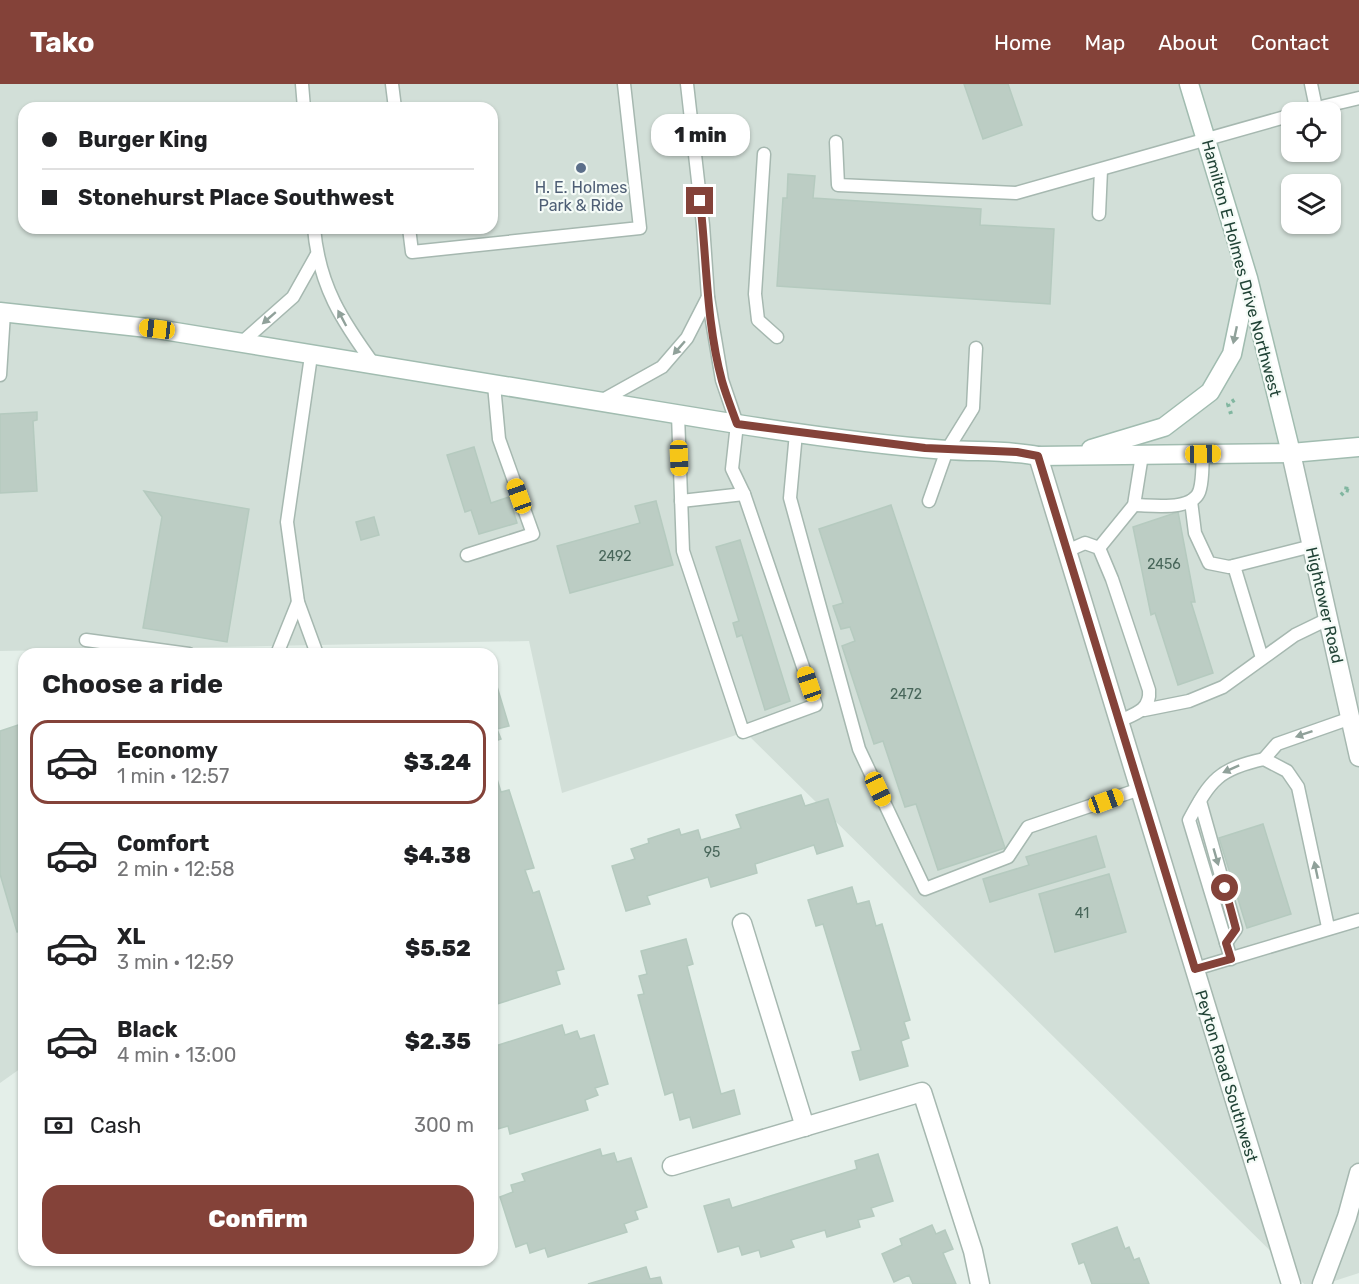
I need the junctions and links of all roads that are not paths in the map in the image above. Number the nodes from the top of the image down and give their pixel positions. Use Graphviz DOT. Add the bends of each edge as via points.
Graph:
graph roads {
  1 [pos="302,84"];
  2 [pos="392,84"];
  3 [pos="624,84"];
  4 [pos="687,84"];
  5 [pos="1189,84"];
  6 [pos="1311,84"];
  7 [pos="1359,98"];
  8 [pos="304,102"];
  9 [pos="394,102"];
  10 [pos="1315,102"];
  11 [pos="1341,102"];
  12 [pos="1281,118"];
  13 [pos="1206,139"];
  14 [pos="836,142"];
  15 [pos="764,154"];
  16 [pos="1101,170"];
  17 [pos="1099,214"];
  18 [pos="314,234"];
  19 [pos="410,234"];
  20 [pos="316,256"];
  21 [pos="1248,278"];
  22 [pos="708,297"];
  23 [pos="2,312"];
  24 [pos="777,337"];
  25 [pos="240,344"];
  26 [pos="976,348"];
  27 [pos="311,356"];
  28 [pos="375,366"];
  29 [pos="0,375"];
  30 [pos="494,385"];
  31 [pos="599,402"];
  32 [pos="678,415"];
  33 [pos="737,424"];
  34 [pos="796,433"];
  35 [pos="1359,447"];
  36 [pos="947,450"];
  37 [pos="1291,453"];
  38 [pos="1203,454"];
  39 [pos="1069,455"];
  40 [pos="1142,455"];
  41 [pos="1038,456"];
  42 [pos="744,494"];
  43 [pos="681,501"];
  44 [pos="929,501"];
  45 [pos="1191,501"];
  46 [pos="1134,505"];
  47 [pos="1312,546"];
  48 [pos="1099,548"];
  49 [pos="1067,551"];
  50 [pos="467,555"];
  51 [pos="1234,566"];
  52 [pos="298,602"];
  53 [pos="1328,619"];
  54 [pos="86,640"];
  55 [pos="145,648"];
  56 [pos="279,648"];
  57 [pos="315,648"];
  58 [pos="1262,658"];
  59 [pos="1144,710"];
  60 [pos="1351,718"];
  61 [pos="1119,721"];
  62 [pos="1359,753"];
  63 [pos="1264,759"];
  64 [pos="1140,789"];
  65 [pos="1359,920"];
  66 [pos="742,923"];
  67 [pos="1328,927"];
  68 [pos="1231,959"];
  69 [pos="1195,969"];
  70 [pos="805,1127"];
  71 [pos="672,1166"];
  72 [pos="1359,1173"];
  73 [pos="980,1284"];
  74 [pos="1291,1284"];
  75 [pos="1322,1284"];
  1 -- 8 [label="lane"];
  2 -- 9 [label="lane"];
  3 -- 19 [label="lane" via="640,228 412,252"];
  4 -- 22 [label="lane"];
  5 -- 13 [label="main road, Hamilton E Holmes Drive Northwest"];
  6 -- 10 [label="lane"];
  7 -- 11 [label="lane"];
  12 -- 13 [label="lane"];
  13 -- 16 [label="lane"];
  13 -- 21 [label="main road, Hamilton E Holmes Drive Northwest"];
  14 -- 16 [label="lane" via="838,185 1016,193"];
  15 -- 24 [label="lane" via="755,294 758,320"];
  16 -- 17 [label="lane"];
  18 -- 20 [label="lane"];
  20 -- 25 [label="lane, one-way" via="293,297"];
  28 -- 20 [label="lane, one-way" via="340,319"];
  21 -- 37 [label="main road, Hamilton E Holmes Drive Northwest"];
  21 -- 39 [label="main road, one-way" via="1232,354 1210,392 1164,427"];
  22 -- 31 [label="lane, one-way" via="687,338 662,367"];
  22 -- 33 [label="lane" via="722,380"];
  23 -- 25 [label="main road" via="157,329"];
  23 -- 29 [label="lane"];
  25 -- 27 [label="main road"];
  26 -- 36 [label="lane" via="973,408"];
  27 -- 28 [label="main road"];
  27 -- 52 [label="lane" via="287,522"];
  28 -- 30 [label="main road"];
  30 -- 31 [label="main road"];
  30 -- 50 [label="lane" via="499,439 533,534"];
  31 -- 32 [label="main road"];
  32 -- 33 [label="main road"];
  32 -- 43 [label="lane"];
  33 -- 34 [label="main road"];
  33 -- 42 [label="lane" via="732,469"];
  34 -- 36 [label="main road"];
  34 -- 64 [label="lane" via="790,498 859,749 925,889 1008,857 1028,827"];
  35 -- 37 [label="main road"];
  36 -- 41 [label="main road"];
  36 -- 44 [label="lane"];
  37 -- 38 [label="main road"];
  37 -- 47 [label="main road, Hightower Road"];
  38 -- 40 [label="main road"];
  38 -- 45 [label="lane" via="1200,491"];
  39 -- 40 [label="main road"];
  39 -- 41 [label="main road"];
  40 -- 46 [label="lane"];
  41 -- 49 [label="main road, Peyton Road Southwest"];
  42 -- 43 [label="lane"];
  42 -- 43 [label="lane" via="816,705 743,732 684,551"];
  45 -- 46 [label="lane"];
  45 -- 51 [label="lane" via="1195,533 1209,563"];
  46 -- 48 [label="lane"];
  47 -- 51 [label="lane"];
  47 -- 53 [label="main road, Hightower Road"];
  48 -- 49 [label="lane" via="1085,543"];
  48 -- 59 [label="lane" via="1149,690 1150,700"];
  49 -- 61 [label="main road, Peyton Road Southwest"];
  51 -- 58 [label="lane"];
  52 -- 56 [label="lane"];
  52 -- 57 [label="lane"];
  53 -- 58 [label="lane" via="1295,635"];
  53 -- 60 [label="main road, Hightower Road"];
  54 -- 55 [label="lane"];
  58 -- 59 [label="lane" via="1223,687 1189,701"];
  59 -- 61 [label="lane"];
  60 -- 62 [label="main road, Hightower Road"];
  60 -- 63 [label="lane, one-way" via="1277,744"];
  61 -- 64 [label="main road, Peyton Road Southwest"];
  67 -- 63 [label="lane, one-way" via="1298,787 1287,771"];
  63 -- 68 [label="lane, one-way" via="1223,771 1200,801 1236,929 1226,943"];
  64 -- 69 [label="main road, Peyton Road Southwest"];
  65 -- 67 [label="lane"];
  66 -- 70 [label="main road"];
  67 -- 68 [label="lane"];
  68 -- 69 [label="lane"];
  69 -- 74 [label="main road, Peyton Road Southwest"];
  70 -- 71 [label="main road"];
  70 -- 73 [label="main road" via="922,1092 974,1251"];
  72 -- 75 [label="main road"];
}
